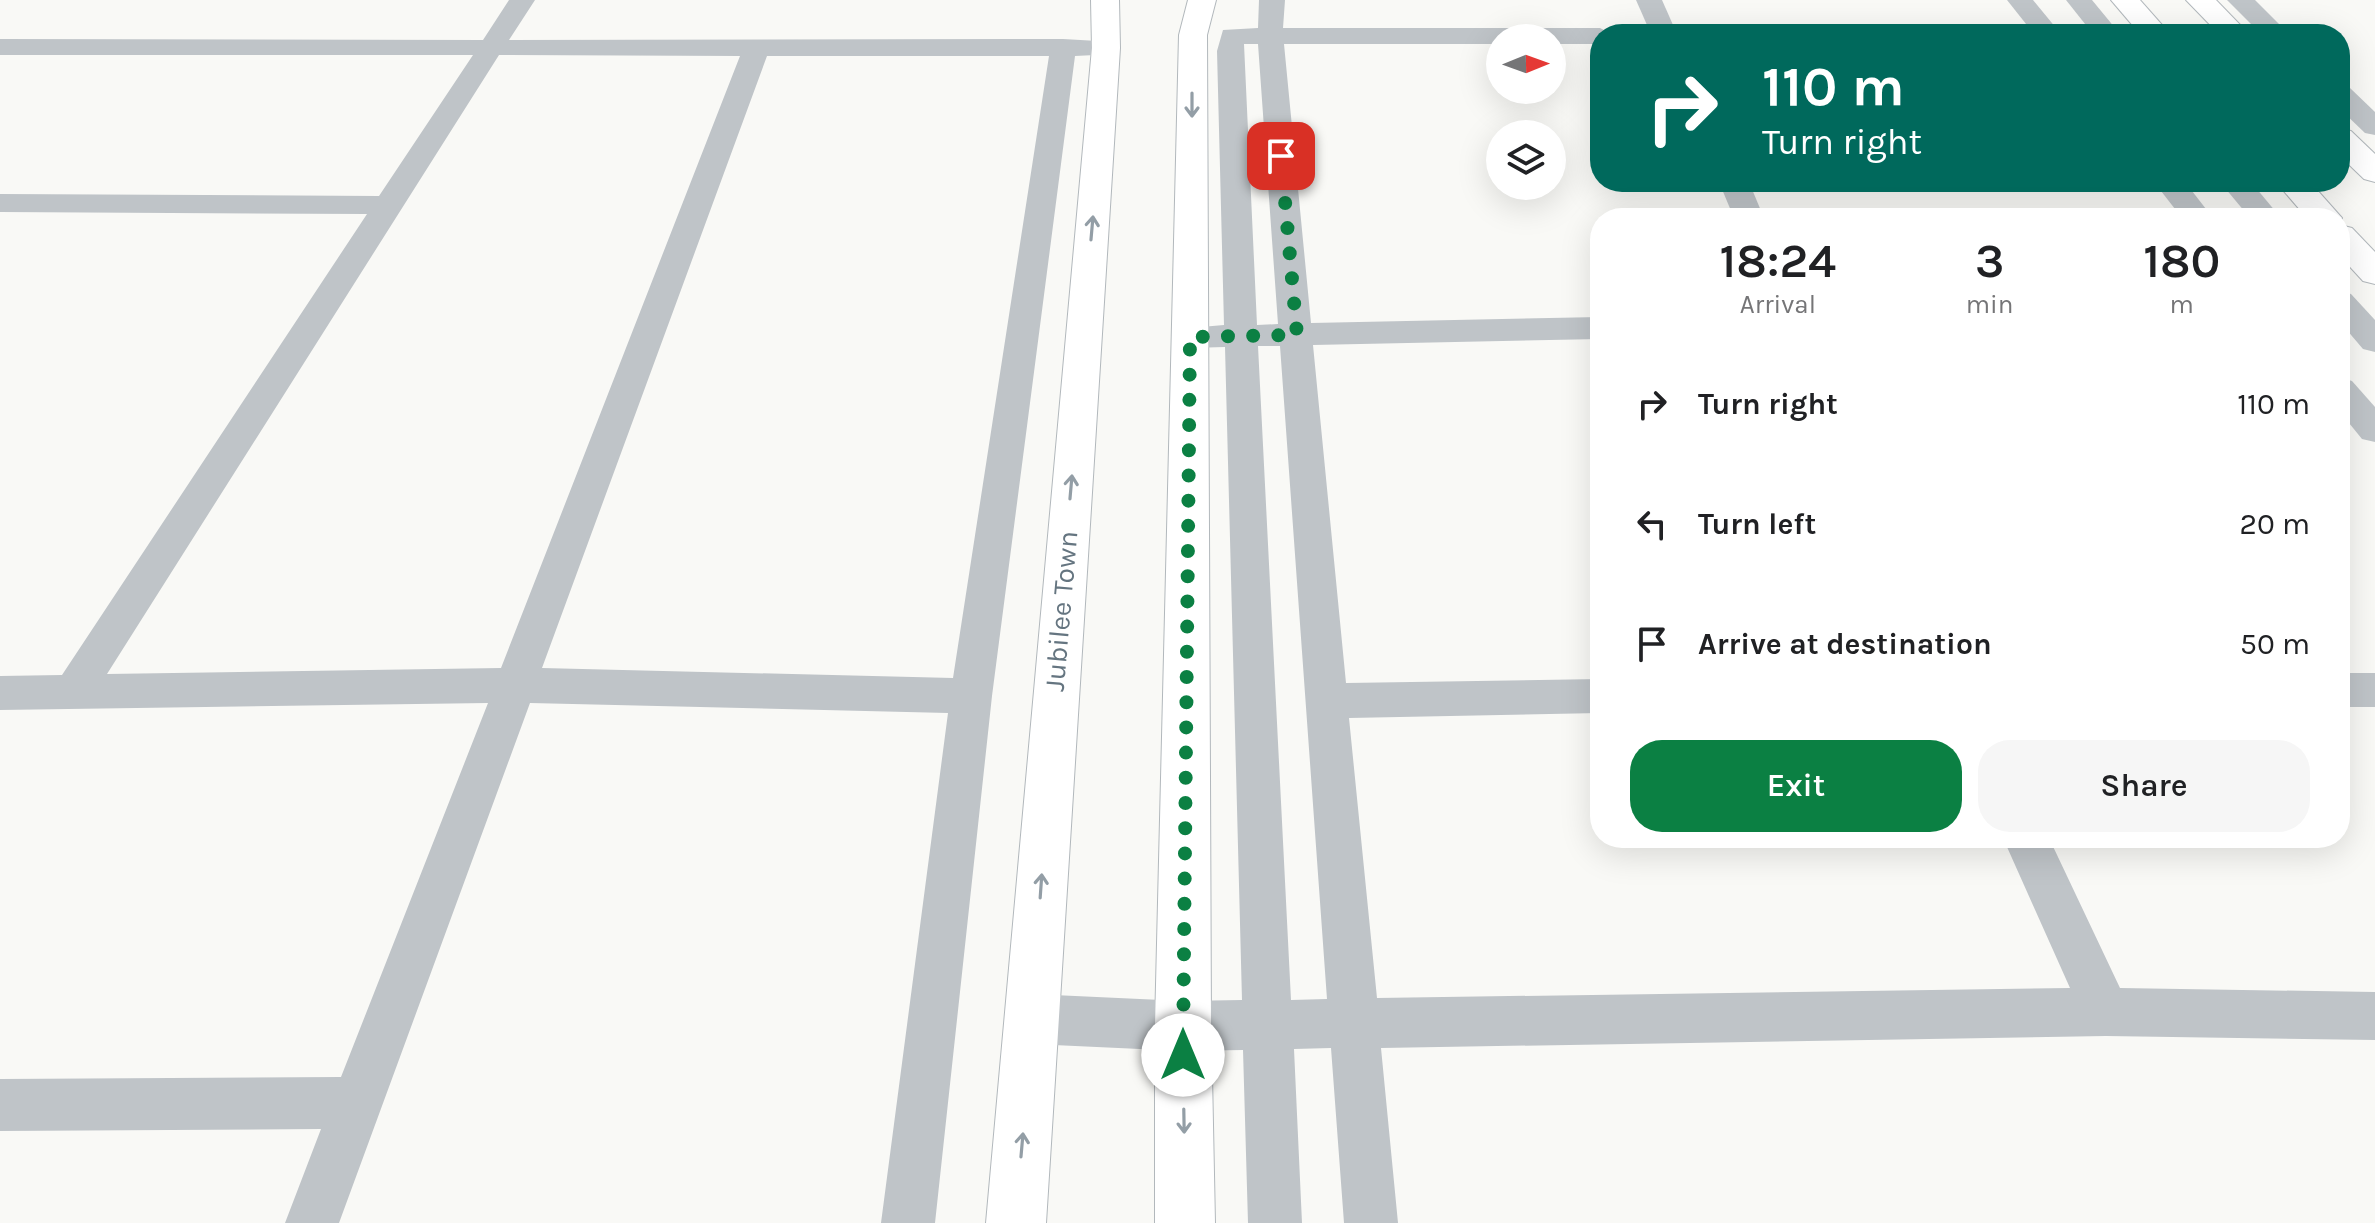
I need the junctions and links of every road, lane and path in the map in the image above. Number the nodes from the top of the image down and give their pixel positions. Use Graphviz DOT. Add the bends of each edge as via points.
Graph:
graph roads {
  1 [pos="522,0"];
  2 [pos="1105,0"];
  3 [pos="1649,0"];
  4 [pos="2020,0"];
  5 [pos="2079,0"];
  6 [pos="2125,0"];
  7 [pos="2200,0"];
  8 [pos="2240,0"];
  9 [pos="1234,22"];
  10 [pos="1660,24"];
  11 [pos="2040,24"];
  12 [pos="2099,24"];
  13 [pos="2147,24"];
  14 [pos="2225,24"];
  15 [pos="2265,24"];
  16 [pos="1590,36"];
  17 [pos="757,46"];
  18 [pos="0,47"];
  19 [pos="1063,47"];
  20 [pos="492,48"];
  21 [pos="1106,48"];
  22 [pos="2350,103"];
  23 [pos="2375,127"];
  24 [pos="2350,148"];
  25 [pos="2375,172"];
  26 [pos="2177,192"];
  27 [pos="2244,192"];
  28 [pos="2301,192"];
  29 [pos="0,203"];
  30 [pos="387,205"];
  31 [pos="2190,208"];
  32 [pos="2257,208"];
  33 [pos="2316,208"];
  34 [pos="2350,246"];
  35 [pos="2375,273"];
  36 [pos="2350,314"];
  37 [pos="1590,328"];
  38 [pos="2364,332"];
  39 [pos="1297,335"];
  40 [pos="1190,337"];
  41 [pos="1240,338"];
  42 [pos="2350,401"];
  43 [pos="2375,430"];
  44 [pos="516,685"];
  45 [pos="2350,690"];
  46 [pos="2375,690"];
  47 [pos="73,692"];
  48 [pos="0,693"];
  49 [pos="971,696"];
  50 [pos="1590,696"];
  51 [pos="1327,701"];
  52 [pos="2031,848"];
  53 [pos="2106,1012"];
  54 [pos="2375,1016"];
  55 [pos="1032,1019"];
  56 [pos="1354,1025"];
  57 [pos="1183,1026"];
  58 [pos="1265,1026"];
  59 [pos="358,1103"];
  60 [pos="0,1105"];
  61 [pos="312,1223"];
  62 [pos="908,1223"];
  63 [pos="1016,1223"];
  64 [pos="1185,1223"];
  65 [pos="1275,1223"];
  66 [pos="1371,1223"];
  1 -- 20 [label="street"];
  2 -- 21 [label="street, Jubilee Town"];
  3 -- 10 [label="street"];
  4 -- 11 [label="street"];
  5 -- 12 [label="street"];
  6 -- 13 [label="street"];
  7 -- 14 [label="street"];
  8 -- 15 [label="street"];
  9 -- 16 [label="street"];
  9 -- 39 [label="street"];
  9 -- 40 [label="street, one-way"];
  9 -- 41 [label="street" via="1230,51"];
  17 -- 19 [label="street"];
  17 -- 20 [label="street"];
  17 -- 44 [label="street"];
  18 -- 20 [label="street"];
  19 -- 21 [label="street"];
  19 -- 49 [label="street"];
  20 -- 30 [label="street"];
  55 -- 21 [label="street, Jubilee Town, one-way"];
  22 -- 23 [label="street"];
  24 -- 25 [label="street"];
  26 -- 31 [label="street"];
  27 -- 32 [label="street"];
  28 -- 33 [label="street"];
  29 -- 30 [label="street"];
  30 -- 47 [label="street"];
  34 -- 35 [label="street"];
  36 -- 38 [label="street"];
  37 -- 39 [label="street"];
  39 -- 41 [label="street"];
  39 -- 51 [label="street"];
  40 -- 41 [label="street"];
  40 -- 57 [label="street"];
  41 -- 58 [label="street"];
  42 -- 43 [label="street"];
  44 -- 47 [label="street"];
  44 -- 49 [label="street"];
  44 -- 59 [label="street"];
  45 -- 46 [label="street"];
  47 -- 48 [label="street"];
  49 -- 62 [label="street"];
  50 -- 51 [label="street"];
  51 -- 56 [label="street"];
  52 -- 53 [label="street"];
  53 -- 54 [label="street"];
  53 -- 56 [label="street"];
  55 -- 57 [label="street"];
  63 -- 55 [label="street, Jubilee Town, one-way"];
  56 -- 58 [label="street"];
  56 -- 66 [label="street"];
  57 -- 58 [label="street"];
  57 -- 64 [label="street, one-way"];
  58 -- 65 [label="street"];
  59 -- 60 [label="street"];
  59 -- 61 [label="street"];
}
